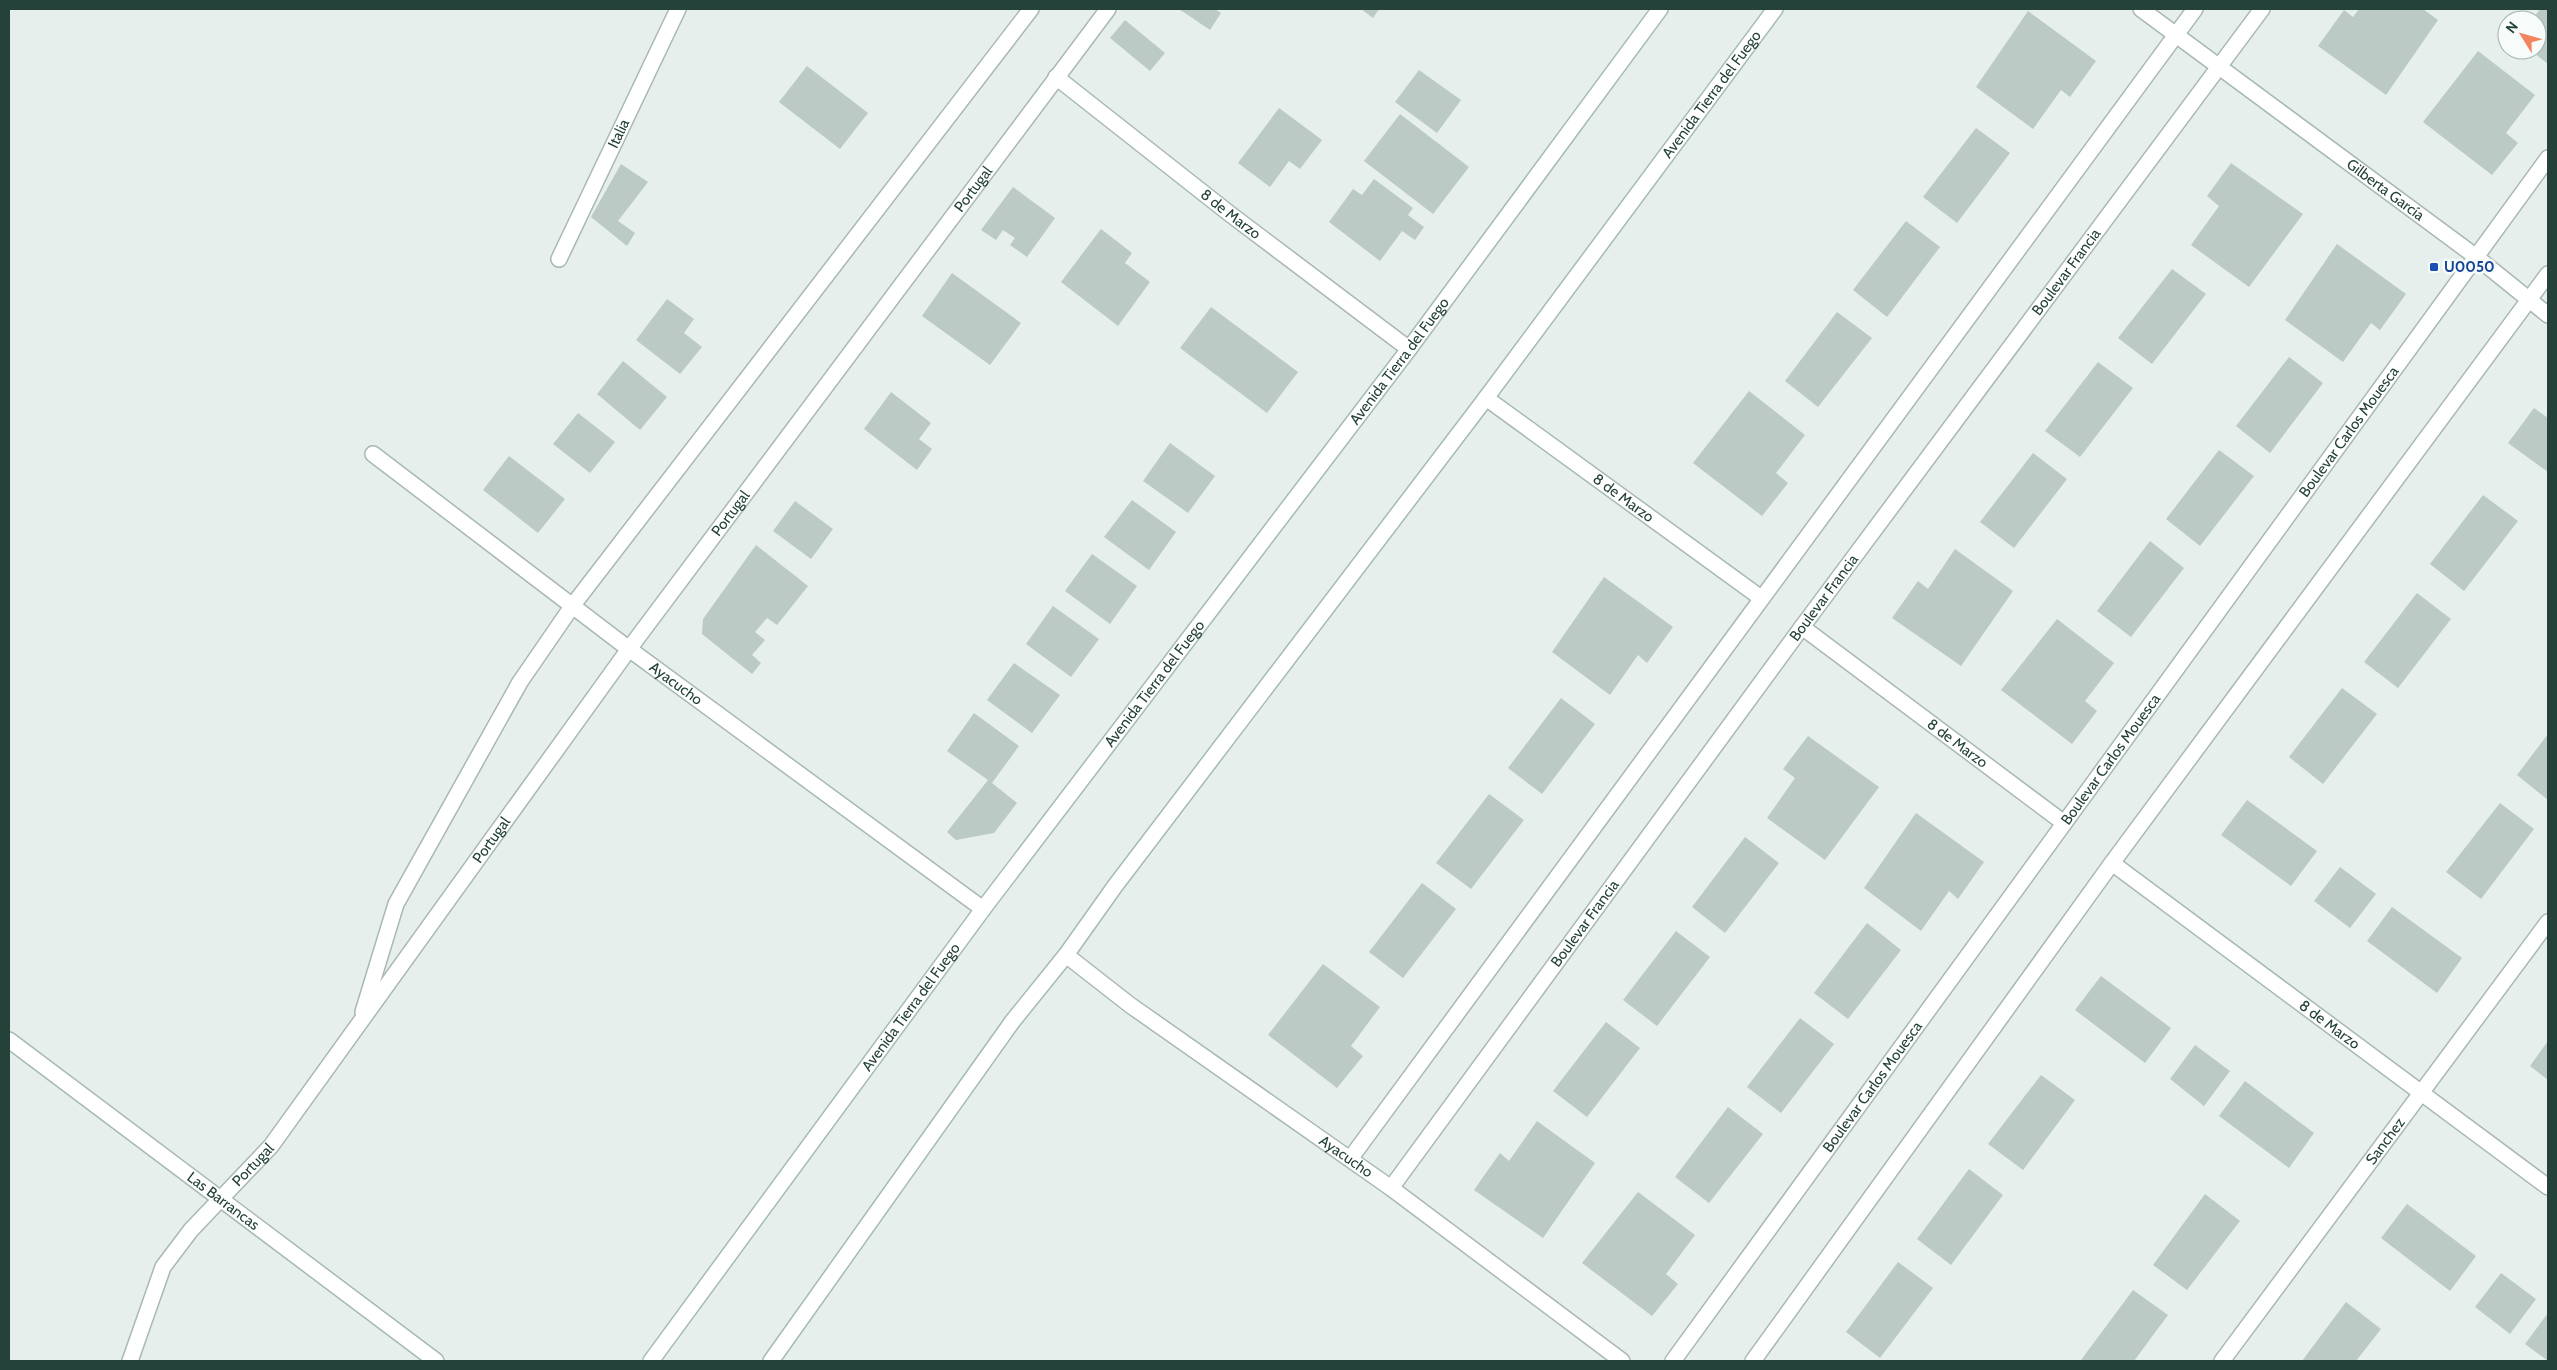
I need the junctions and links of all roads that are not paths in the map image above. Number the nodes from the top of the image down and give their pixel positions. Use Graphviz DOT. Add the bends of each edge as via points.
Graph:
graph roads {
  1 [pos="678,9"];
  2 [pos="1031,9"];
  3 [pos="1108,9"];
  4 [pos="1660,9"];
  5 [pos="1775,9"];
  6 [pos="2141,9"];
  7 [pos="2195,9"];
  8 [pos="2262,9"];
  9 [pos="2177,34"];
  10 [pos="2220,66"];
  11 [pos="1056,76"];
  12 [pos="2548,158"];
  13 [pos="2475,256"];
  14 [pos="559,259"];
  15 [pos="2548,274"];
  16 [pos="2529,301"];
  17 [pos="2548,315"];
  18 [pos="1409,349"];
  19 [pos="1486,398"];
  20 [pos="374,454"];
  21 [pos="1761,598"];
  22 [pos="573,605"];
  23 [pos="1802,627"];
  24 [pos="629,649"];
  25 [pos="2064,824"];
  26 [pos="2112,863"];
  27 [pos="983,909"];
  28 [pos="2548,922"];
  29 [pos="1066,954"];
  30 [pos="360,1023"];
  31 [pos="9,1040"];
  32 [pos="2421,1093"];
  33 [pos="1350,1159"];
  34 [pos="2548,1187"];
  35 [pos="1391,1188"];
  36 [pos="220,1199"];
  37 [pos="130,1361"];
  38 [pos="436,1361"];
  39 [pos="651,1361"];
  40 [pos="771,1361"];
  41 [pos="1622,1361"];
  42 [pos="1673,1361"];
  43 [pos="1753,1361"];
  44 [pos="2222,1361"];
  1 -- 14 [label="street, Italia"];
  2 -- 22 [label="street, Portugal"];
  3 -- 11 [label="street, Portugal"];
  4 -- 18 [label="street, Avenida Tierra del Fuego"];
  5 -- 19 [label="street, Avenida Tierra del Fuego"];
  6 -- 9 [label="street"];
  7 -- 9 [label="street"];
  8 -- 10 [label="street, Boulevar Francia"];
  9 -- 10 [label="street, Gilberta García"];
  9 -- 21 [label="street"];
  10 -- 13 [label="street, Gilberta García"];
  10 -- 23 [label="street, Boulevar Francia"];
  11 -- 18 [label="street, 8 de Marzo" via="1230,214"];
  11 -- 24 [label="street, Portugal"];
  12 -- 13 [label="street, Boulevar Carlos Mouesca"];
  13 -- 16 [label="street, Gilberta García"];
  13 -- 25 [label="street, Boulevar Carlos Mouesca"];
  15 -- 16 [label="street"];
  16 -- 17 [label="street, Gilberta García"];
  16 -- 26 [label="street"];
  18 -- 27 [label="street, Avenida Tierra del Fuego"];
  19 -- 21 [label="street, 8 de Marzo"];
  19 -- 29 [label="street, Avenida Tierra del Fuego"];
  20 -- 22 [label="street, Ayacucho"];
  21 -- 33 [label="street"];
  22 -- 24 [label="street, Ayacucho"];
  22 -- 30 [label="street, Portugal" via="520,682 396,904"];
  23 -- 25 [label="street, 8 de Marzo"];
  23 -- 35 [label="street, Boulevar Francia"];
  24 -- 27 [label="street, Ayacucho"];
  24 -- 30 [label="street, Portugal"];
  25 -- 42 [label="street, Boulevar Carlos Mouesca"];
  26 -- 32 [label="street, 8 de Marzo"];
  26 -- 43 [label="street"];
  27 -- 39 [label="street, Avenida Tierra del Fuego"];
  28 -- 32 [label="street, Sanchez"];
  29 -- 33 [label="street, Ayacucho" via="1130,1005"];
  29 -- 40 [label="street, Avenida Tierra del Fuego" via="1012,1022"];
  30 -- 36 [label="street, Portugal" via="271,1146"];
  31 -- 36 [label="street, Las Barrancas"];
  32 -- 34 [label="street, 8 de Marzo"];
  32 -- 44 [label="street, Sanchez"];
  33 -- 35 [label="street, Ayacucho"];
  35 -- 41 [label="street, Ayacucho"];
  36 -- 37 [label="street, Portugal" via="163,1267"];
  36 -- 38 [label="street, Las Barrancas"];
}
